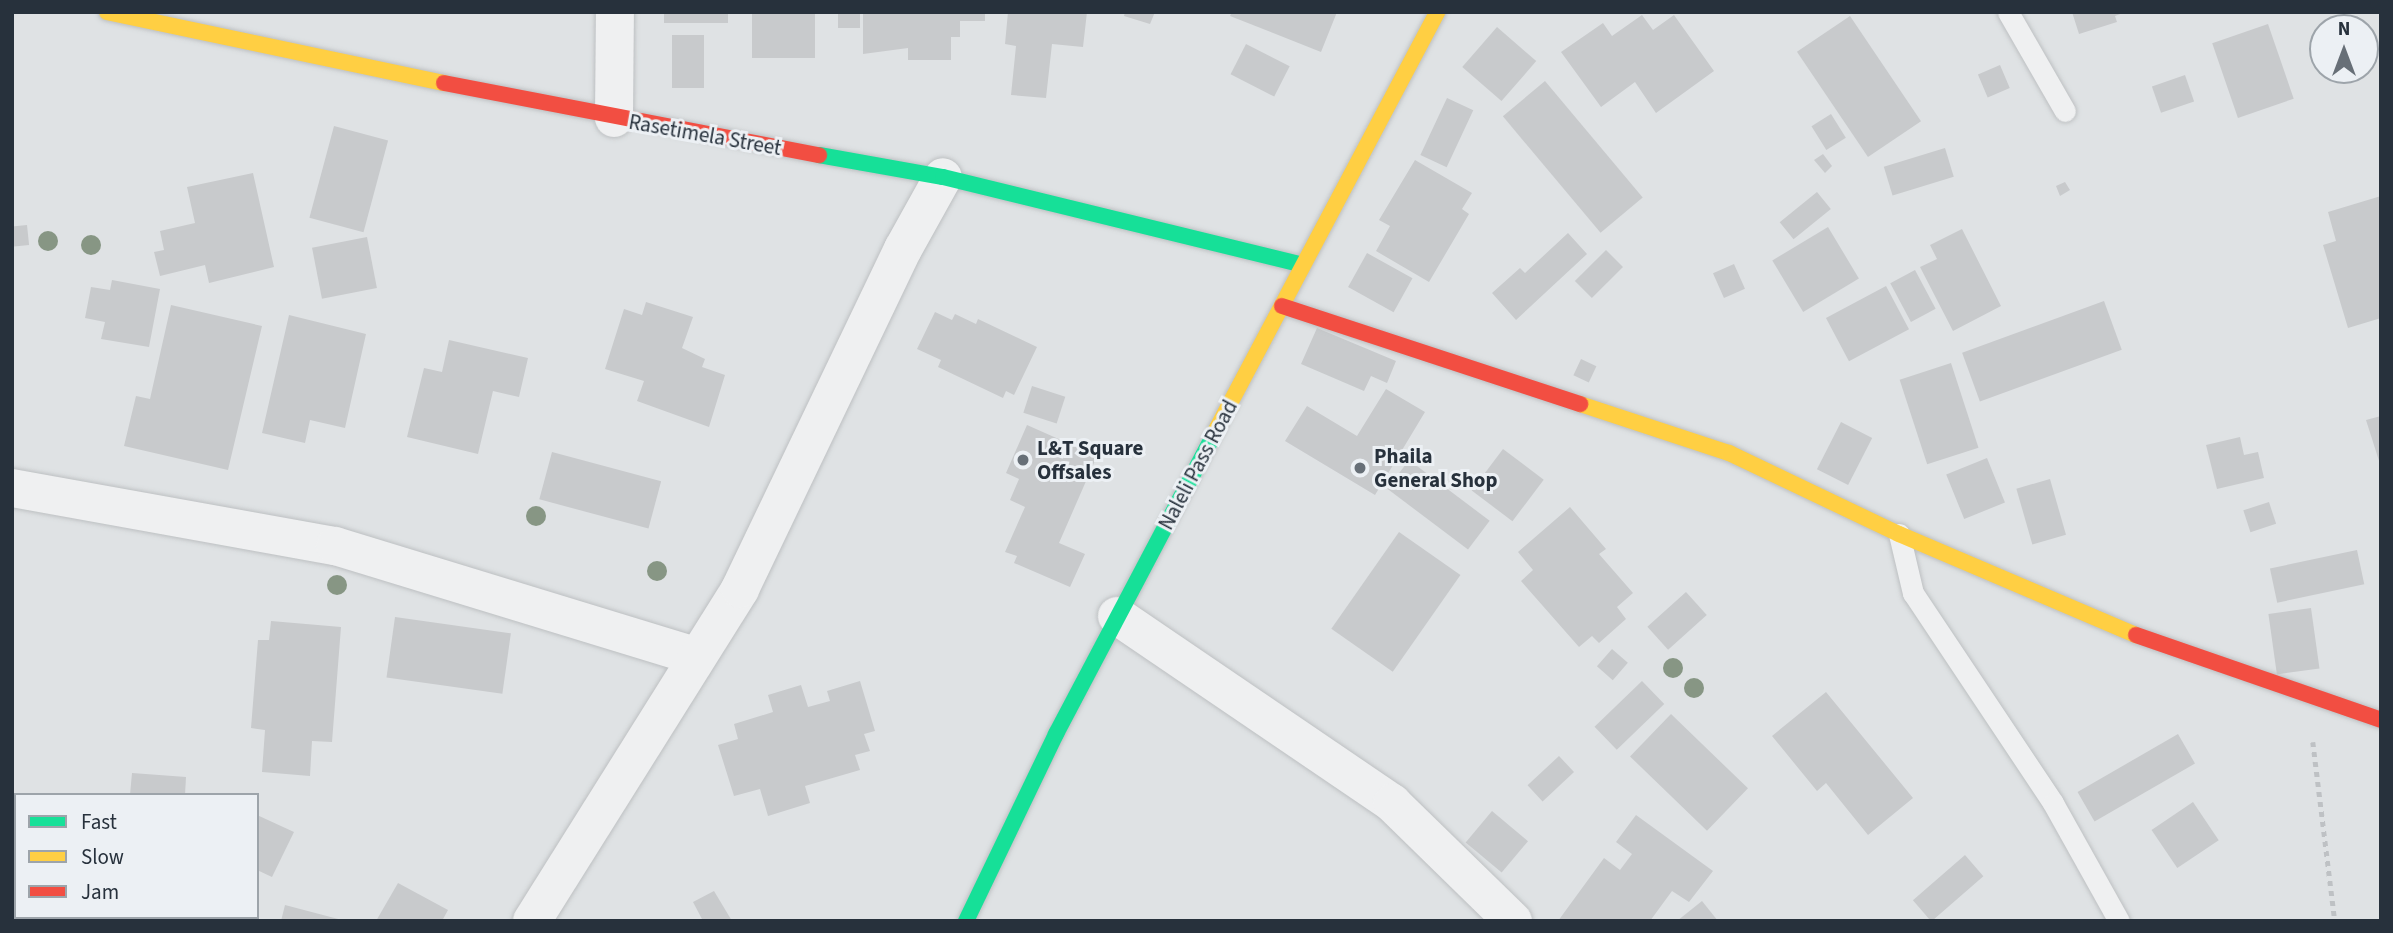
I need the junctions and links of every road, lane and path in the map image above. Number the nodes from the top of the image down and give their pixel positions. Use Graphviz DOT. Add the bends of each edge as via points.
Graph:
graph roads {
  1 [pos="107,12"];
  2 [pos="615,12"];
  3 [pos="1437,12"];
  4 [pos="2008,12"];
  5 [pos="2065,111"];
  6 [pos="614,118"];
  7 [pos="943,177"];
  8 [pos="1301,264"];
  9 [pos="1282,306"];
  10 [pos="12,488"];
  11 [pos="1899,534"];
  12 [pos="1117,616"];
  13 [pos="694,656"];
  14 [pos="2309,699"];
  15 [pos="2381,720"];
  16 [pos="532,921"];
  17 [pos="966,921"];
  18 [pos="1513,921"];
  19 [pos="2119,921"];
  20 [pos="2335,921"];
  1 -- 6 [label="street, Rasetimela Street"];
  2 -- 6 [label="street"];
  3 -- 8 [label="street, Naleli Pass Road"];
  4 -- 5 [label="lane"];
  6 -- 7 [label="street, Rasetimela Street"];
  7 -- 8 [label="street, Rasetimela Street"];
  7 -- 13 [label="street" via="903,249 740,589"];
  8 -- 9 [label="street, Naleli Pass Road"];
  9 -- 11 [label="street" via="1729,453"];
  9 -- 12 [label="street, Naleli Pass Road"];
  10 -- 13 [label="street" via="335,546"];
  11 -- 14 [label="street" via="2160,645"];
  11 -- 19 [label="lane" via="1913,593 2053,803"];
  12 -- 17 [label="street, Naleli Pass Road"];
  12 -- 18 [label="street" via="1392,803"];
  13 -- 16 [label="street"];
  14 -- 15 [label="street"];
  14 -- 20 [label="path"];
}
